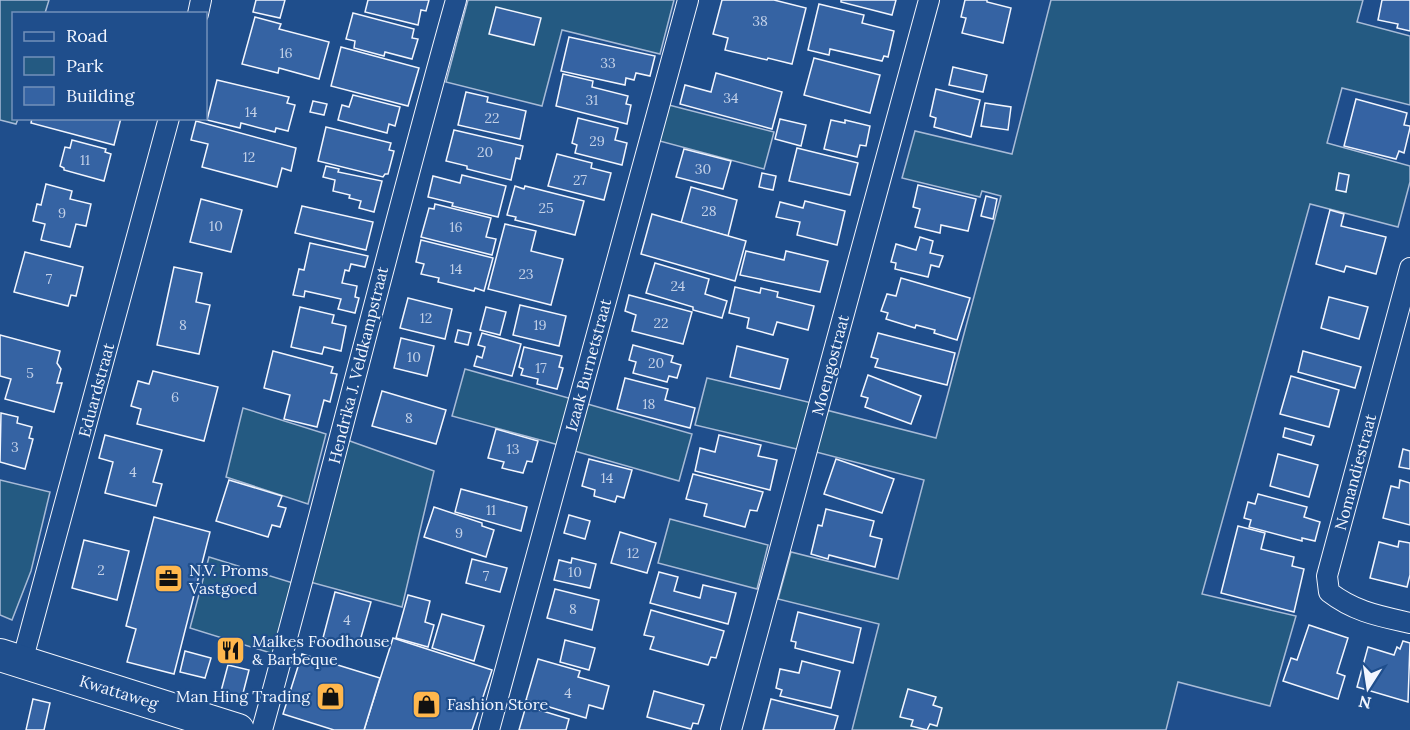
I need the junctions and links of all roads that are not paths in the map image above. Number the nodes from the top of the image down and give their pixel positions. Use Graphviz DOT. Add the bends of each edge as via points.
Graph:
graph roads {
  1 [pos="456,0"];
  2 [pos="688,0"];
  3 [pos="929,0"];
  4 [pos="168,120"];
  5 [pos="1410,268"];
  6 [pos="1410,622"];
  7 [pos="11,658"];
  8 [pos="237,730"];
  9 [pos="262,730"];
  10 [pos="489,730"];
  11 [pos="731,730"];
  1 -- 9 [label="street, Hendrika J. Veldkampstraat"];
  2 -- 10 [label="street, Izaak Burnetstraat"];
  3 -- 11 [label="street, Moengostraat"];
  4 -- 7 [label="street, Eduardstraat"];
  5 -- 6 [label="street, Nomandiestraat" via="1327,576 1329,592 1345,604 1369,614"];
  7 -- 8 [label="main road, Kwattaweg"];
}
